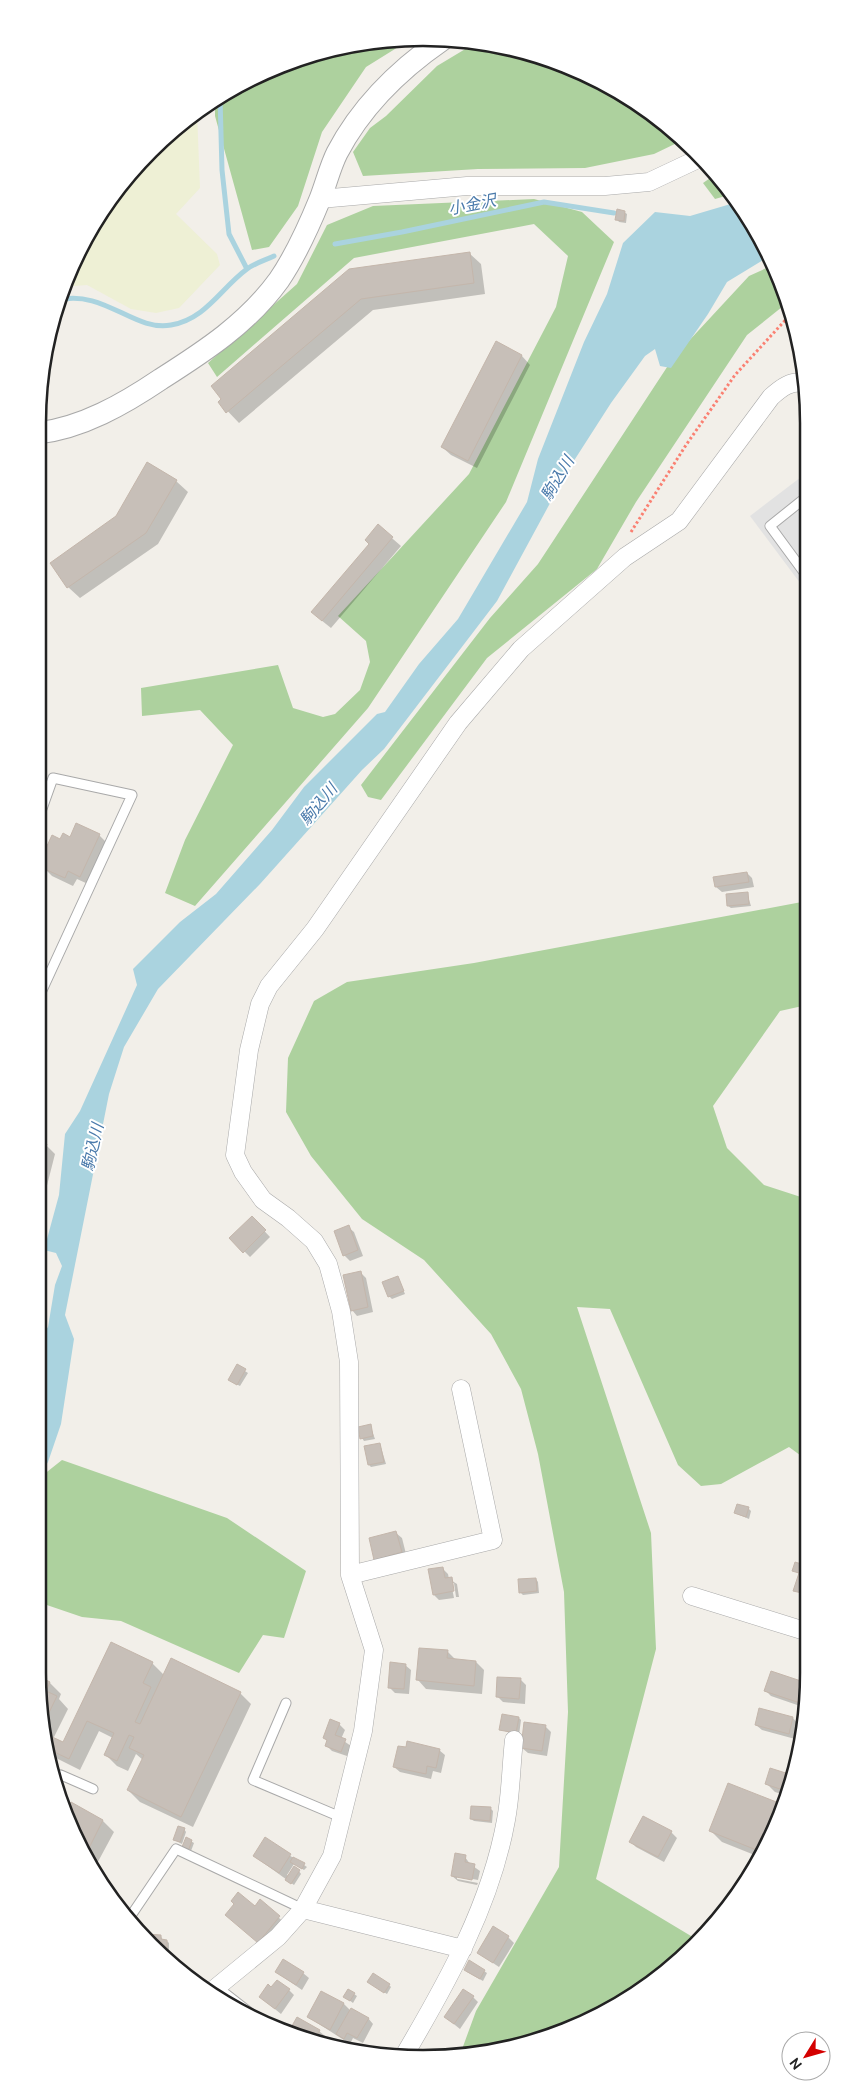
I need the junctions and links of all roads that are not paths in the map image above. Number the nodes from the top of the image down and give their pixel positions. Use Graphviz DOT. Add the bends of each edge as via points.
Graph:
graph roads {
  1 [pos="434,46"];
  2 [pos="693,161"];
  3 [pos="320,199"];
  4 [pos="798,382"];
  5 [pos="46,432"];
  6 [pos="800,503"];
  7 [pos="800,567"];
  8 [pos="46,796"];
  9 [pos="46,982"];
  10 [pos="461,1389"];
  11 [pos="350,1575"];
  12 [pos="692,1596"];
  13 [pos="800,1630"];
  14 [pos="286,1703"];
  15 [pos="514,1740"];
  16 [pos="60,1776"];
  17 [pos="93,1789"];
  18 [pos="343,1818"];
  19 [pos="303,1909"];
  20 [pos="133,1913"];
  21 [pos="463,1949"];
  22 [pos="217,1988"];
  23 [pos="408,2049"];
  1 -- 3 [label="street" via="395,76 354,125 337,154"];
  2 -- 3 [label="street" via="649,182 605,186 467,186"];
  3 -- 5 [label="street" via="279,280 239,325 128,400 96,417"];
  4 -- 11 [label="street" via="782,387 771,397 679,521 625,557 521,648 458,723 260,1004 249,1050 235,1155 263,1200 314,1241 328,1264 342,1311 350,1362"];
  6 -- 7 [label="lane" via="770,526"];
  8 -- 9 [label="lane" via="52,778 132,795"];
  10 -- 11 [label="street" via="494,1540"];
  11 -- 18 [label="street" via="374,1650 363,1731"];
  12 -- 13 [label="street"];
  14 -- 18 [label="lane" via="253,1780"];
  15 -- 21 [label="street" via="506,1820 494,1869"];
  16 -- 17 [label="lane"];
  18 -- 19 [label="street" via="332,1856"];
  19 -- 20 [label="lane" via="176,1849"];
  19 -- 21 [label="street"];
  19 -- 22 [label="street" via="278,1936"];
  21 -- 23 [label="street" via="444,1989"];
}
